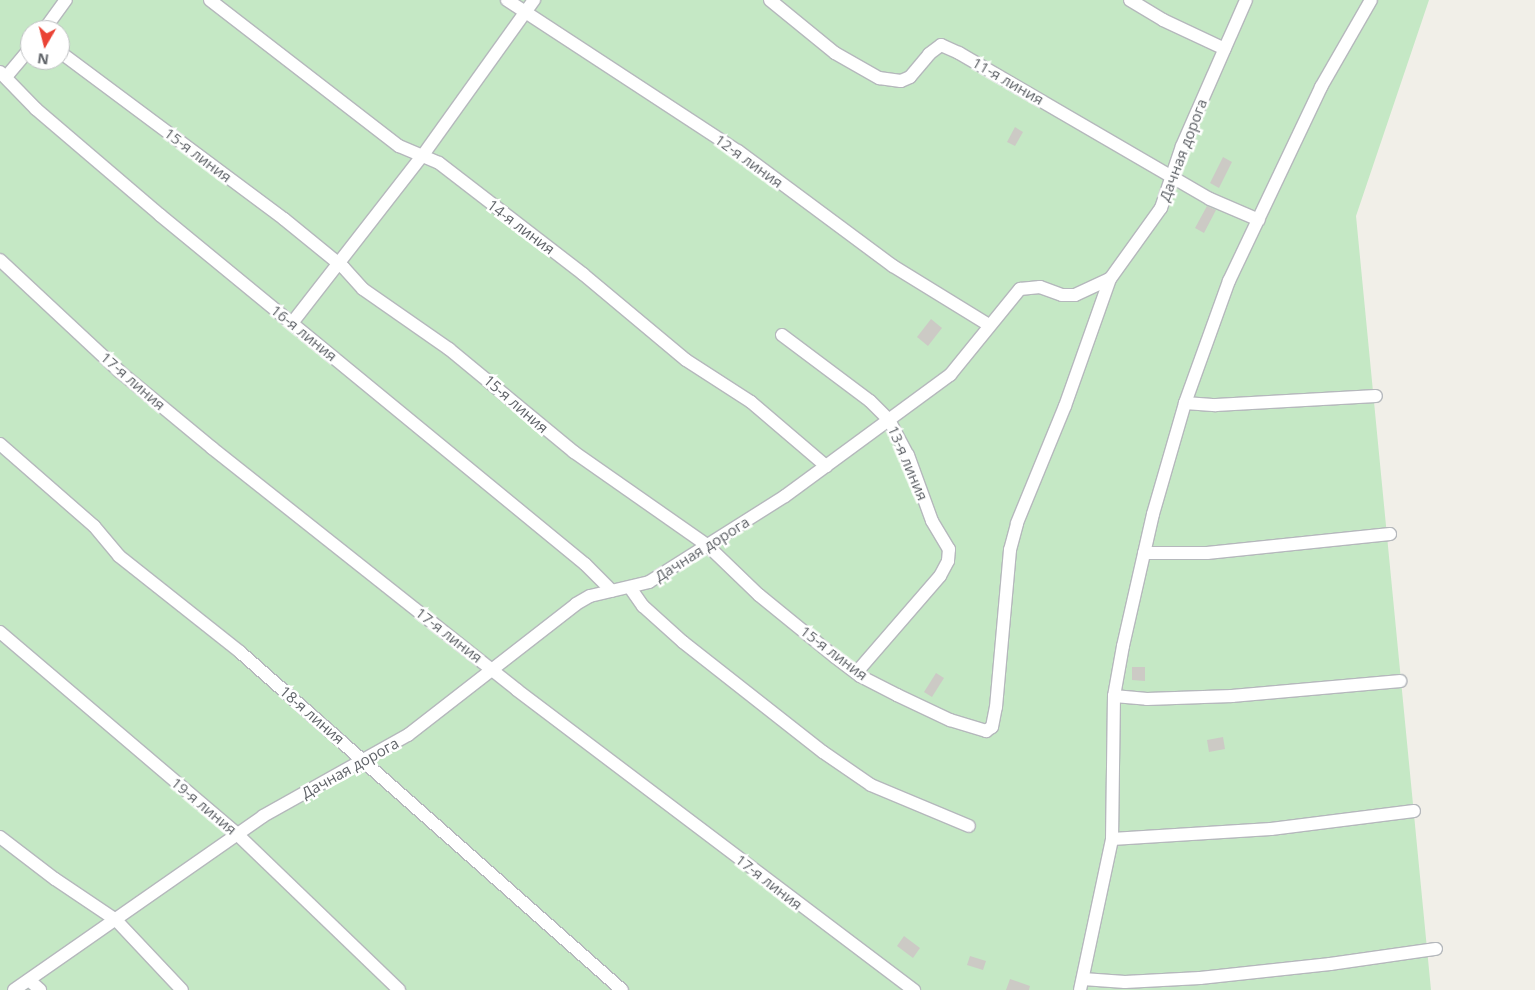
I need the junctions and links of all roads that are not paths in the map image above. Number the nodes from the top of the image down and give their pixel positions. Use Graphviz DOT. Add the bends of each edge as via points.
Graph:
graph roads {
  1 [pos="66,0"];
  2 [pos="210,0"];
  3 [pos="507,0"];
  4 [pos="534,0"];
  5 [pos="770,0"];
  6 [pos="1130,0"];
  7 [pos="1246,0"];
  8 [pos="1371,0"];
  9 [pos="524,12"];
  10 [pos="51,20"];
  11 [pos="1225,49"];
  12 [pos="20,58"];
  13 [pos="70,60"];
  14 [pos="3,74"];
  15 [pos="423,155"];
  16 [pos="1174,178"];
  17 [pos="1259,220"];
  18 [pos="0,260"];
  19 [pos="336,262"];
  20 [pos="1110,279"];
  21 [pos="292,323"];
  22 [pos="989,325"];
  23 [pos="782,335"];
  24 [pos="1376,396"];
  25 [pos="1185,403"];
  26 [pos="889,420"];
  27 [pos="0,444"];
  28 [pos="826,466"];
  29 [pos="1390,534"];
  30 [pos="708,546"];
  31 [pos="1144,553"];
  32 [pos="631,589"];
  33 [pos="612,591"];
  34 [pos="0,632"];
  35 [pos="492,669"];
  36 [pos="856,673"];
  37 [pos="1400,682"];
  38 [pos="1114,696"];
  39 [pos="364,760"];
  40 [pos="1414,811"];
  41 [pos="969,826"];
  42 [pos="237,834"];
  43 [pos="0,836"];
  44 [pos="1112,839"];
  45 [pos="116,920"];
  46 [pos="1436,948"];
  47 [pos="29,980"];
  48 [pos="1081,985"];
  49 [pos="14,990"];
  50 [pos="40,990"];
  51 [pos="182,990"];
  52 [pos="399,990"];
  53 [pos="622,990"];
  54 [pos="914,990"];
  1 -- 10 [label="street"];
  2 -- 15 [label="street, 14-я линия" via="399,146"];
  3 -- 9 [label="street, 12-я линия"];
  4 -- 9 [label="street"];
  5 -- 16 [label="street, 11-я линия" via="835,53 879,78 901,81 910,77 941,45"];
  6 -- 11 [label="street" via="1163,20"];
  7 -- 11 [label="street, Дачная дорога"];
  8 -- 17 [label="street" via="1321,87"];
  9 -- 15 [label="street"];
  9 -- 22 [label="street, 12-я линия" via="731,146 893,266"];
  11 -- 16 [label="street, Дачная дорога" via="1182,146"];
  12 -- 14 [label="street"];
  13 -- 19 [label="street, 15-я линия"];
  14 -- 21 [label="street, 16-я линия" via="52,124"];
  15 -- 19 [label="street"];
  15 -- 28 [label="street, 14-я линия" via="439,163 583,274 686,360 751,402"];
  16 -- 17 [label="street, 11-я линия" via="1210,199"];
  16 -- 20 [label="street, Дачная дорога" via="1161,208"];
  17 -- 25 [label="street" via="1229,281"];
  18 -- 35 [label="street, 17-я линия" via="127,378"];
  19 -- 21 [label="street"];
  19 -- 30 [label="street, 15-я линия" via="362,289 450,349 574,452"];
  20 -- 22 [label="street, Дачная дорога" via="1075,295 1062,295 1040,287 1020,289"];
  20 -- 36 [label="street, 15-я линия" via="1065,406 1017,523 1010,550 992,727 986,731 950,720"];
  21 -- 33 [label="street, 16-я линия" via="586,564"];
  22 -- 26 [label="street, Дачная дорога" via="950,375"];
  23 -- 26 [label="street, 13-я линия" via="870,401"];
  24 -- 25 [label="street" via="1216,405"];
  25 -- 31 [label="street"];
  26 -- 28 [label="street, Дачная дорога"];
  26 -- 36 [label="street, 13-я линия" via="908,455 932,521 949,549 948,561 940,576"];
  27 -- 39 [label="street, 18-я линия" via="94,526 119,556 240,652"];
  28 -- 30 [label="street, Дачная дорога"];
  29 -- 31 [label="street" via="1207,553"];
  30 -- 32 [label="street, Дачная дорога" via="649,582"];
  30 -- 36 [label="street, 15-я линия" via="759,595"];
  31 -- 38 [label="street"];
  32 -- 33 [label="street, Дачная дорога"];
  32 -- 41 [label="street" via="643,606 683,642 823,752 871,785"];
  33 -- 35 [label="street, Дачная дорога" via="590,596 576,604"];
  34 -- 42 [label="street, 19-я линия"];
  35 -- 39 [label="street, Дачная дорога" via="408,735"];
  35 -- 54 [label="street, 17-я линия"];
  37 -- 38 [label="street" via="1222,697 1140,699"];
  38 -- 44 [label="street"];
  39 -- 42 [label="street, Дачная дорога"];
  39 -- 53 [label="street, 18-я линия"];
  40 -- 44 [label="street" via="1271,829"];
  42 -- 45 [label="street, Дачная дорога"];
  42 -- 52 [label="street, 19-я линия"];
  43 -- 45 [label="street" via="55,879"];
  44 -- 48 [label="street"];
  45 -- 47 [label="street, Дачная дорога"];
  45 -- 51 [label="street"];
  46 -- 48 [label="street" via="1330,964 1200,978"];
  47 -- 49 [label="street, Дачная дорога"];
  47 -- 50 [label="street"];
}
